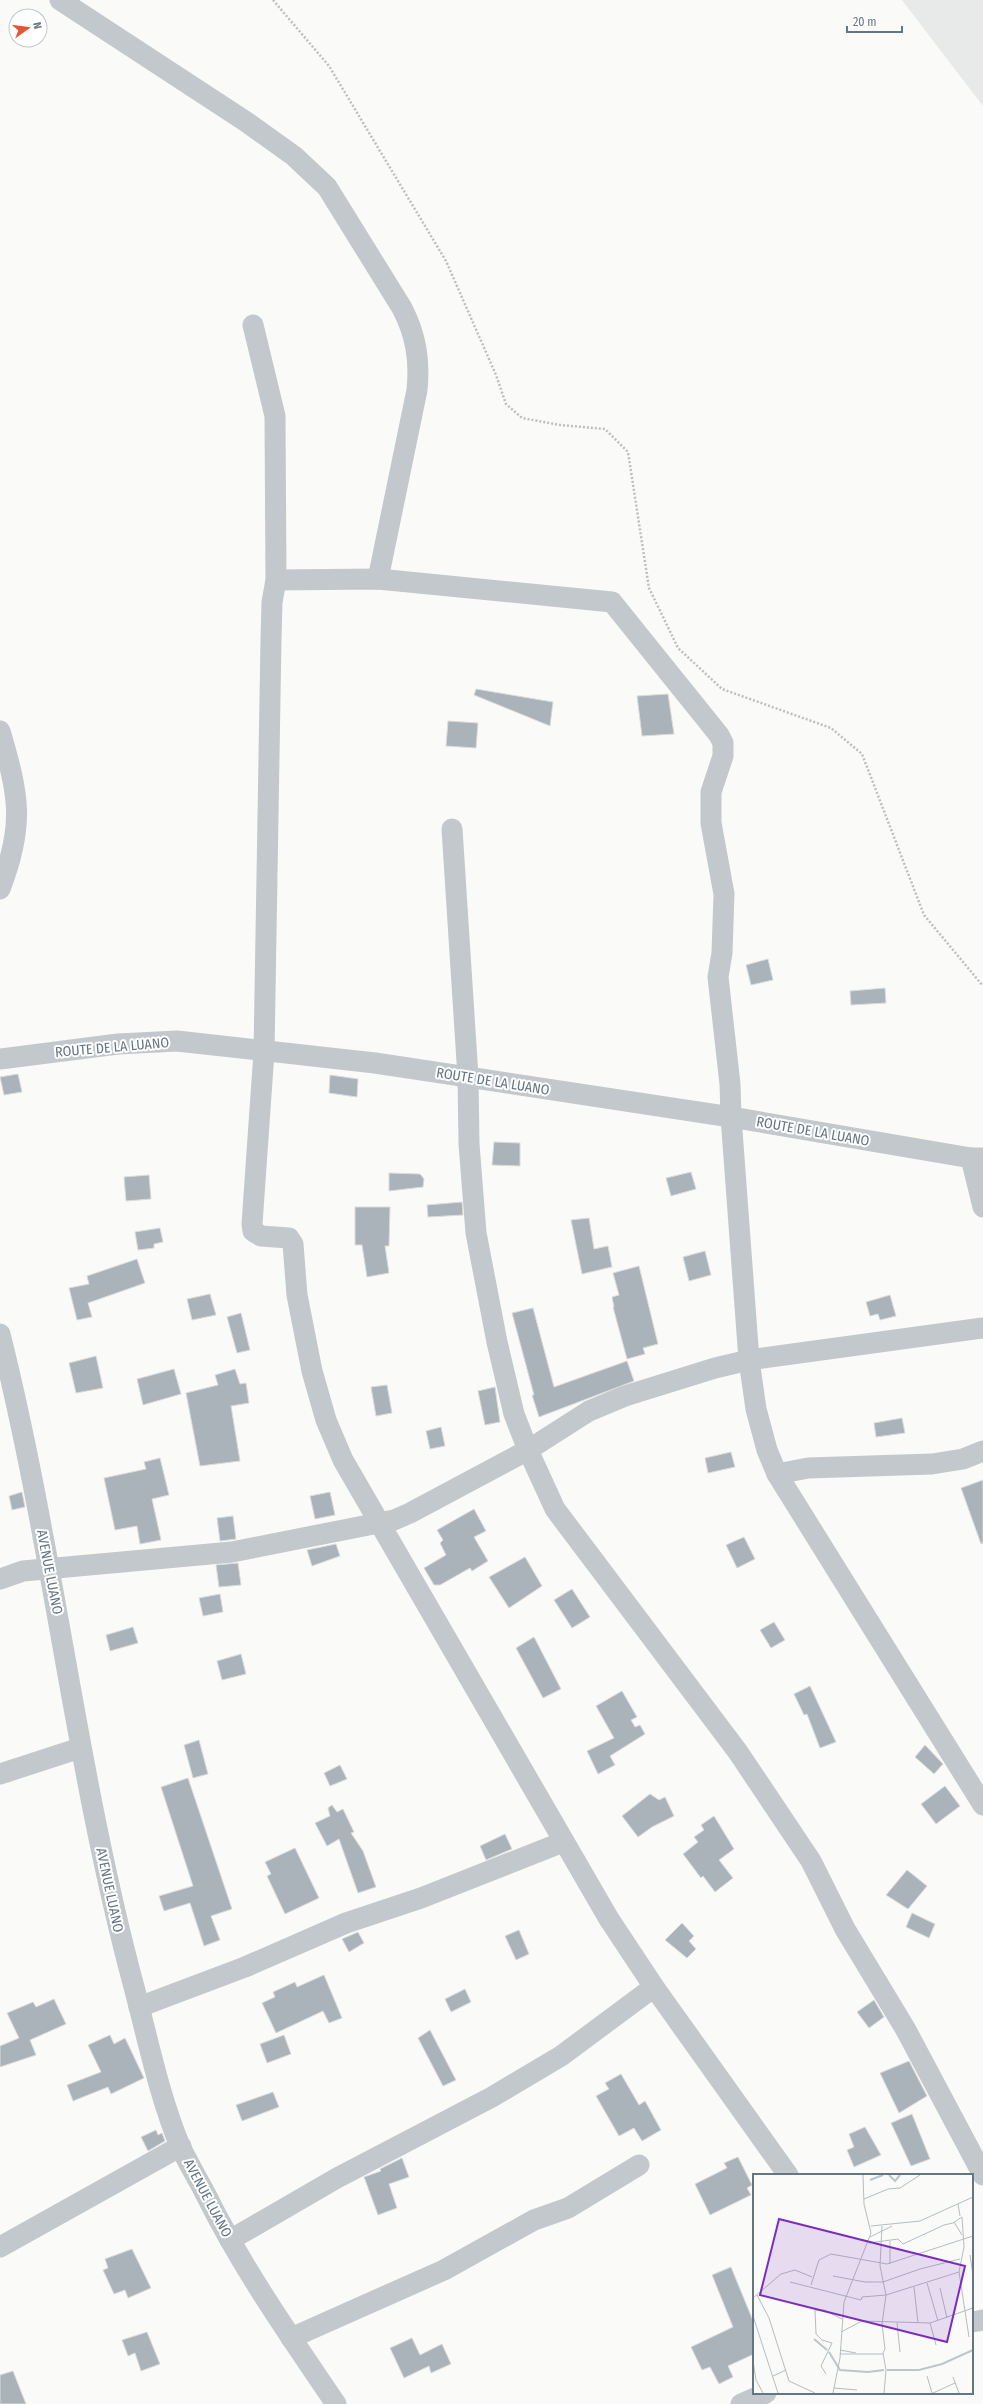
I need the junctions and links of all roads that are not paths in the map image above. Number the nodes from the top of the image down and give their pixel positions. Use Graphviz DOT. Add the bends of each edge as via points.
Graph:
graph roads {
  1 [pos="60,0"];
  2 [pos="253,325"];
  3 [pos="378,579"];
  4 [pos="276,580"];
  5 [pos="0,731"];
  6 [pos="452,829"];
  7 [pos="0,889"];
  8 [pos="264,1052"];
  9 [pos="0,1059"];
  10 [pos="468,1077"];
  11 [pos="730,1117"];
  12 [pos="977,1158"];
  13 [pos="983,1207"];
  14 [pos="983,1328"];
  15 [pos="0,1334"];
  16 [pos="749,1360"];
  17 [pos="528,1450"];
  18 [pos="983,1451"];
  19 [pos="777,1474"];
  20 [pos="379,1524"];
  21 [pos="50,1570"];
  22 [pos="0,1580"];
  23 [pos="80,1748"];
  24 [pos="0,1774"];
  25 [pos="983,1805"];
  26 [pos="563,1842"];
  27 [pos="654,1987"];
  28 [pos="139,2007"];
  29 [pos="181,2146"];
  30 [pos="639,2165"];
  31 [pos="787,2174"];
  32 [pos="983,2175"];
  33 [pos="230,2240"];
  34 [pos="0,2247"];
  35 [pos="983,2320"];
  36 [pos="973,2322"];
  37 [pos="291,2338"];
  38 [pos="764,2394"];
  39 [pos="336,2404"];
  40 [pos="741,2404"];
  1 -- 3 [label="street" via="244,121 312,172 327,187 402,308 417,346 418,376"];
  2 -- 4 [label="street" via="275,416"];
  3 -- 4 [label="street"];
  3 -- 11 [label="street" via="612,602 719,735 723,743 723,756 711,792 711,823 724,894 722,953 718,976 730,1076"];
  4 -- 8 [label="street" via="272,602 271,639"];
  5 -- 7 [label="street" via="13,772 18,819 12,857"];
  6 -- 10 [label="street"];
  8 -- 9 [label="street, ROUTE DE LA LUANO" via="178,1041 156,1041"];
  8 -- 10 [label="street, ROUTE DE LA LUANO" via="375,1063"];
  8 -- 20 [label="street" via="253,1231 261,1236 289,1238 293,1244 302,1326 326,1420 343,1460"];
  10 -- 11 [label="street, ROUTE DE LA LUANO"];
  10 -- 17 [label="street" via="469,1144 476,1233 496,1342 514,1414"];
  11 -- 12 [label="street, ROUTE DE LA LUANO"];
  11 -- 16 [label="street"];
  12 -- 13 [label="street"];
  14 -- 16 [label="street"];
  15 -- 21 [label="street, AVENUE LUANO"];
  16 -- 17 [label="street" via="625,1396 589,1411"];
  16 -- 19 [label="street" via="756,1409 767,1450"];
  17 -- 20 [label="street" via="410,1513"];
  17 -- 32 [label="street" via="555,1509 738,1752 811,1861 845,1929 906,2030"];
  18 -- 19 [label="street" via="963,1459 932,1464 808,1468"];
  19 -- 25 [label="street"];
  20 -- 21 [label="street" via="232,1552"];
  20 -- 26 [label="street" via="473,1681"];
  21 -- 22 [label="street" via="23,1571"];
  21 -- 23 [label="street, AVENUE LUANO"];
  23 -- 24 [label="street"];
  23 -- 28 [label="street, AVENUE LUANO" via="114,1915"];
  26 -- 27 [label="street" via="609,1920"];
  26 -- 28 [label="street" via="421,1898 346,1923 245,1967"];
  27 -- 31 [label="street"];
  27 -- 33 [label="street" via="561,2056 492,2097 337,2178"];
  28 -- 29 [label="street, AVENUE LUANO" via="153,2064"];
  29 -- 33 [label="street, AVENUE LUANO"];
  29 -- 34 [label="street"];
  30 -- 37 [label="street" via="568,2208 534,2220 444,2270"];
  33 -- 37 [label="street, AVENUE LUANO"];
  35 -- 36 [label="street"];
  37 -- 39 [label="street, AVENUE LUANO"];
  38 -- 40 [label="street"];
}
